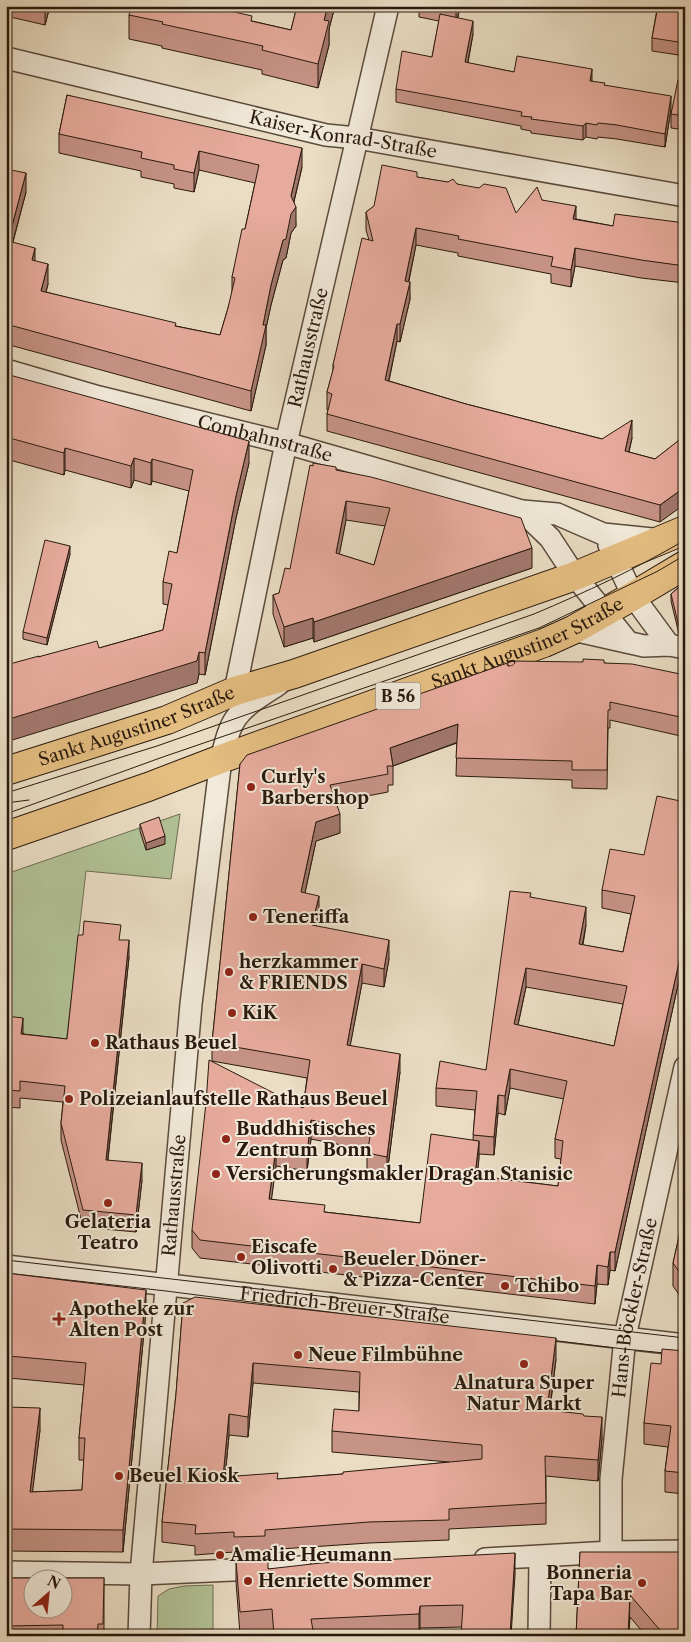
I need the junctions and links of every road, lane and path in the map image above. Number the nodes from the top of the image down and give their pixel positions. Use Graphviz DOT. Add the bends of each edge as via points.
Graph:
graph roads {
  1 [pos="388,6"];
  2 [pos="6,58"];
  3 [pos="357,138"];
  4 [pos="685,196"];
  5 [pos="6,370"];
  6 [pos="286,443"];
  7 [pos="522,510"];
  8 [pos="603,534"];
  9 [pos="674,535"];
  10 [pos="616,560"];
  11 [pos="685,565"];
  12 [pos="575,576"];
  13 [pos="633,596"];
  14 [pos="604,612"];
  15 [pos="573,630"];
  16 [pos="628,642"];
  17 [pos="677,646"];
  18 [pos="294,674"];
  19 [pos="235,692"];
  20 [pos="221,759"];
  21 [pos="6,771"];
  22 [pos="6,836"];
  23 [pos="685,1067"];
  24 [pos="6,1266"];
  25 [pos="167,1284"];
  26 [pos="625,1337"];
  27 [pos="685,1344"];
  28 [pos="685,1551"];
  29 [pos="611,1552"];
  30 [pos="540,1557"];
  31 [pos="461,1560"];
  32 [pos="323,1566"];
  33 [pos="6,1572"];
  34 [pos="141,1574"];
  35 [pos="140,1636"];
  36 [pos="539,1636"];
  1 -- 3 [label="street, Rathausstraße"];
  2 -- 3 [label="street, Kaiser-Konrad-Straße" via="326,135"];
  3 -- 4 [label="street, Kaiser-Konrad-Straße"];
  3 -- 6 [label="street, Rathausstraße"];
  5 -- 6 [label="street, Combahnstraße" via="99,397"];
  6 -- 7 [label="street, Combahnstraße"];
  6 -- 19 [label="street, Rathausstraße"];
  7 -- 8 [label="street, Combahnstraße" via="558,514"];
  7 -- 12 [label="street, Combahnstraße" via="550,538"];
  8 -- 9 [label="street, Combahnstraße"];
  8 -- 10 [label="street"];
  9 -- 10 [label="main road, Sankt Augustiner Straße"];
  10 -- 12 [label="main road, Sankt Augustiner Straße"];
  10 -- 13 [label="street"];
  11 -- 13 [label="main road, Sankt Augustiner Straße / B 56"];
  12 -- 14 [label="street, Combahnstraße"];
  12 -- 18 [label="main road, Sankt Augustiner Straße"];
  13 -- 14 [label="main road, Sankt Augustiner Straße / B 56"];
  13 -- 17 [label="street"];
  14 -- 15 [label="main road, Sankt Augustiner Straße / B 56"];
  14 -- 16 [label="street, Combahnstraße"];
  15 -- 16 [label="street"];
  15 -- 20 [label="main road, Sankt Augustiner Straße / B 56" via="523,651"];
  16 -- 17 [label="street" via="644,646"];
  18 -- 19 [label="main road, Sankt Augustiner Straße"];
  18 -- 20 [label="street, Sankt Augustiner Straße" via="250,703 236,718"];
  19 -- 21 [label="main road, Sankt Augustiner Straße" via="167,720"];
  20 -- 22 [label="main road, Sankt Augustiner Straße / B 56"];
  20 -- 25 [label="street, Rathausstraße" via="191,1004"];
  23 -- 26 [label="street, Hans-Böckler-Straße"];
  24 -- 25 [label="street, Friedrich-Breuer-Straße"];
  25 -- 26 [label="street, Friedrich-Breuer-Straße"];
  25 -- 34 [label="street, Rathausstraße"];
  26 -- 27 [label="street, Friedrich-Breuer-Straße"];
  26 -- 29 [label="street, Hans-Böckler-Straße" via="611,1479"];
  28 -- 29 [label="street"];
  29 -- 30 [label="street"];
  30 -- 31 [label="street"];
  30 -- 36 [label="street"];
  32 -- 34 [label="street"];
  33 -- 34 [label="street"];
  34 -- 35 [label="street, Rathausstraße"];
}
